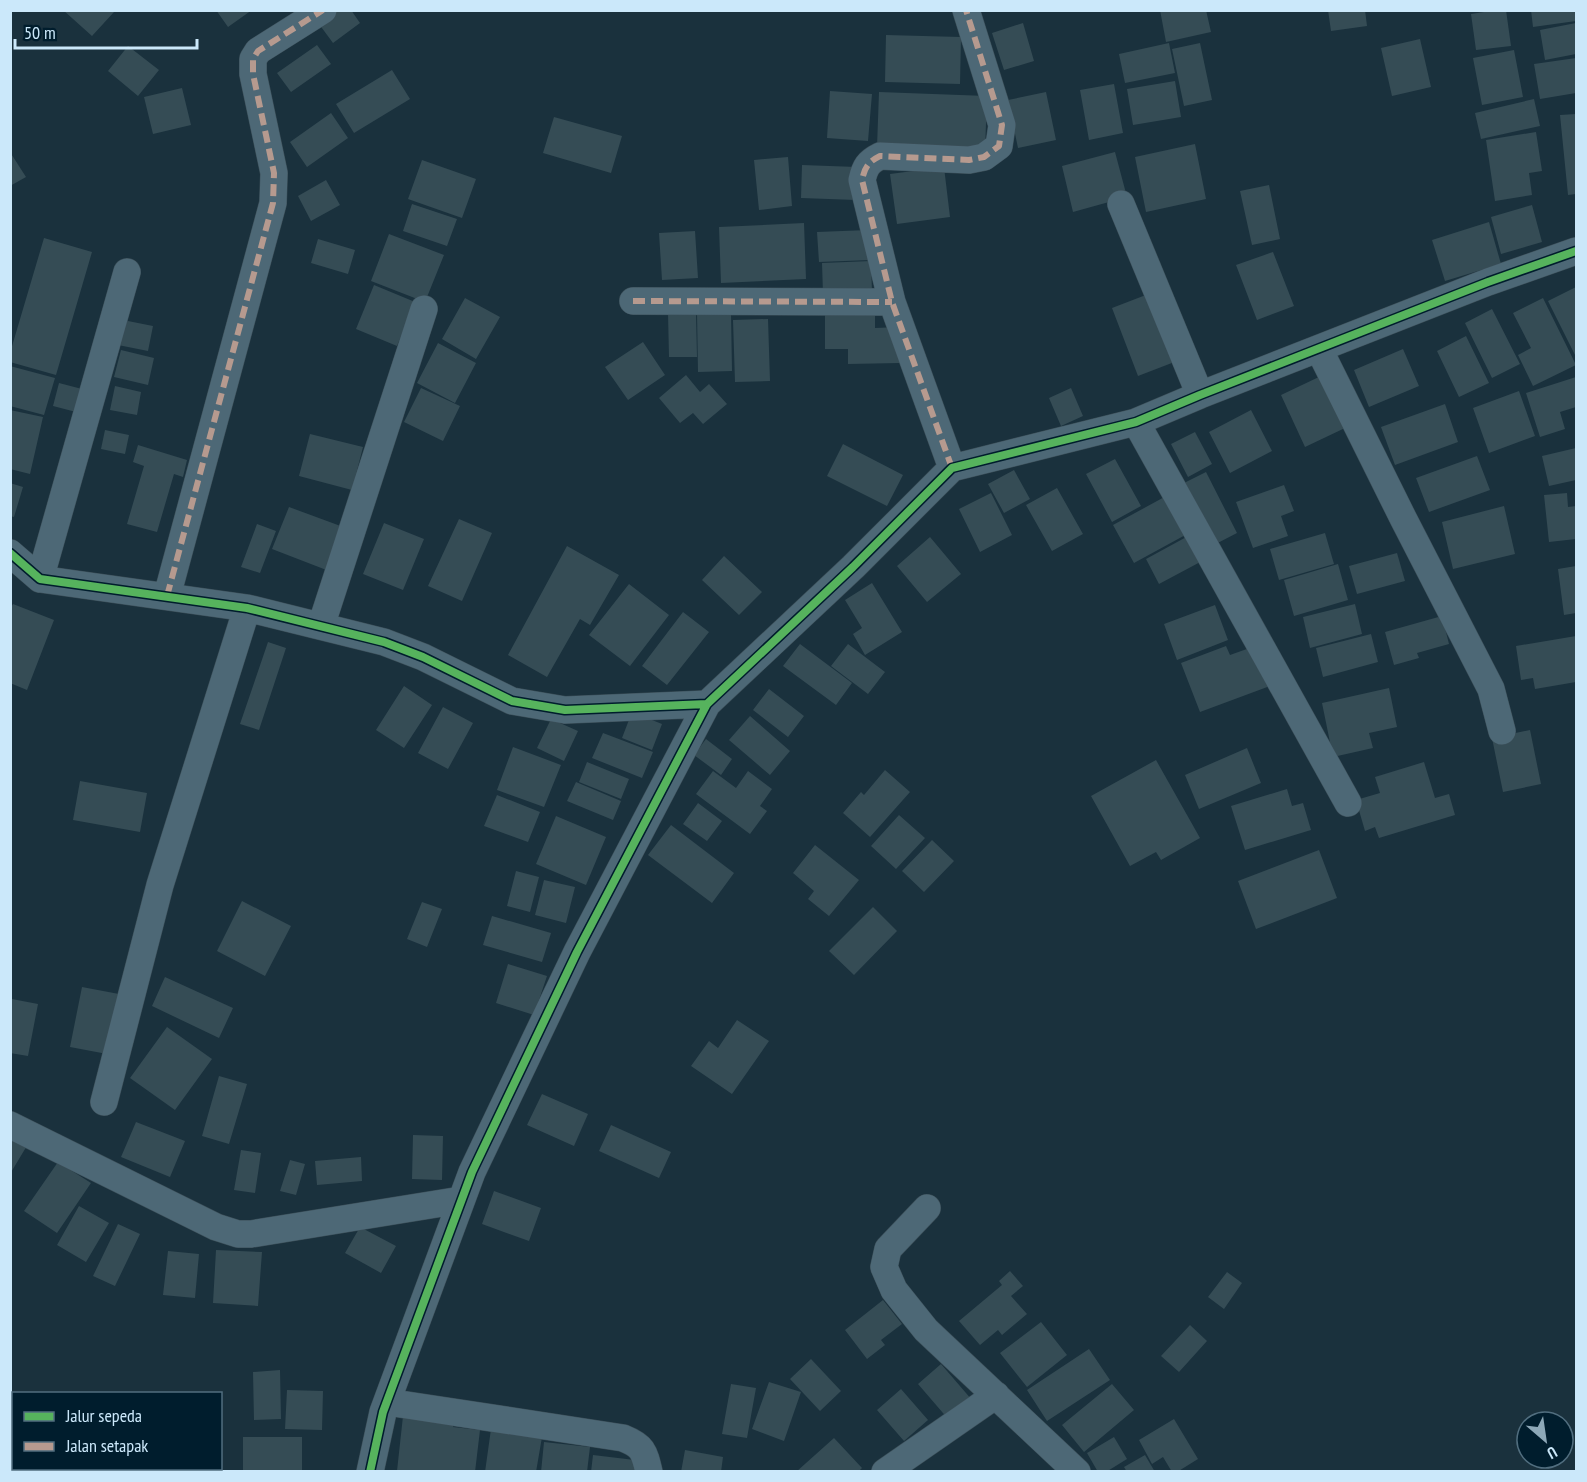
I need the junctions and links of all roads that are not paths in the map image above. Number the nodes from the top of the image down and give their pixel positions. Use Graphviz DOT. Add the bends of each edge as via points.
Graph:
graph roads {
  1 [pos="323,10"];
  2 [pos="966,10"];
  3 [pos="1121,204"];
  4 [pos="1576,251"];
  5 [pos="128,272"];
  6 [pos="633,301"];
  7 [pos="892,302"];
  8 [pos="424,309"];
  9 [pos="1319,349"];
  10 [pos="1200,395"];
  11 [pos="1136,422"];
  12 [pos="952,468"];
  13 [pos="10,553"];
  14 [pos="40,579"];
  15 [pos="167,596"];
  16 [pos="247,608"];
  17 [pos="321,626"];
  18 [pos="707,704"];
  19 [pos="1502,731"];
  20 [pos="1348,803"];
  21 [pos="105,1102"];
  22 [pos="10,1125"];
  23 [pos="461,1200"];
  24 [pos="927,1208"];
  25 [pos="996,1395"];
  26 [pos="387,1401"];
  27 [pos="370,1472"];
  28 [pos="649,1472"];
  29 [pos="885,1472"];
  30 [pos="1077,1472"];
  1 -- 15 [label="street" via="258,51 253,59 274,173 273,202"];
  2 -- 7 [label="street" via="1002,125 999,146 984,157 969,160 880,156 866,166 862,180"];
  3 -- 10 [label="street"];
  4 -- 9 [label="street"];
  5 -- 14 [label="street"];
  6 -- 7 [label="street"];
  7 -- 12 [label="street"];
  8 -- 17 [label="street"];
  9 -- 10 [label="street"];
  9 -- 19 [label="street" via="1491,689"];
  10 -- 11 [label="street"];
  11 -- 12 [label="street"];
  11 -- 20 [label="street"];
  12 -- 18 [label="street"];
  13 -- 14 [label="street"];
  14 -- 15 [label="street"];
  15 -- 16 [label="street"];
  16 -- 17 [label="street"];
  16 -- 21 [label="street" via="160,885"];
  17 -- 18 [label="street" via="384,642 423,657 512,701 565,710"];
  18 -- 23 [label="street" via="577,952"];
  22 -- 23 [label="street" via="216,1227 238,1234"];
  23 -- 26 [label="street"];
  24 -- 25 [label="street" via="888,1249 885,1267 894,1290 926,1330"];
  25 -- 29 [label="street"];
  25 -- 30 [label="street"];
  26 -- 27 [label="street"];
  26 -- 28 [label="street" via="623,1438 639,1444"];
}
